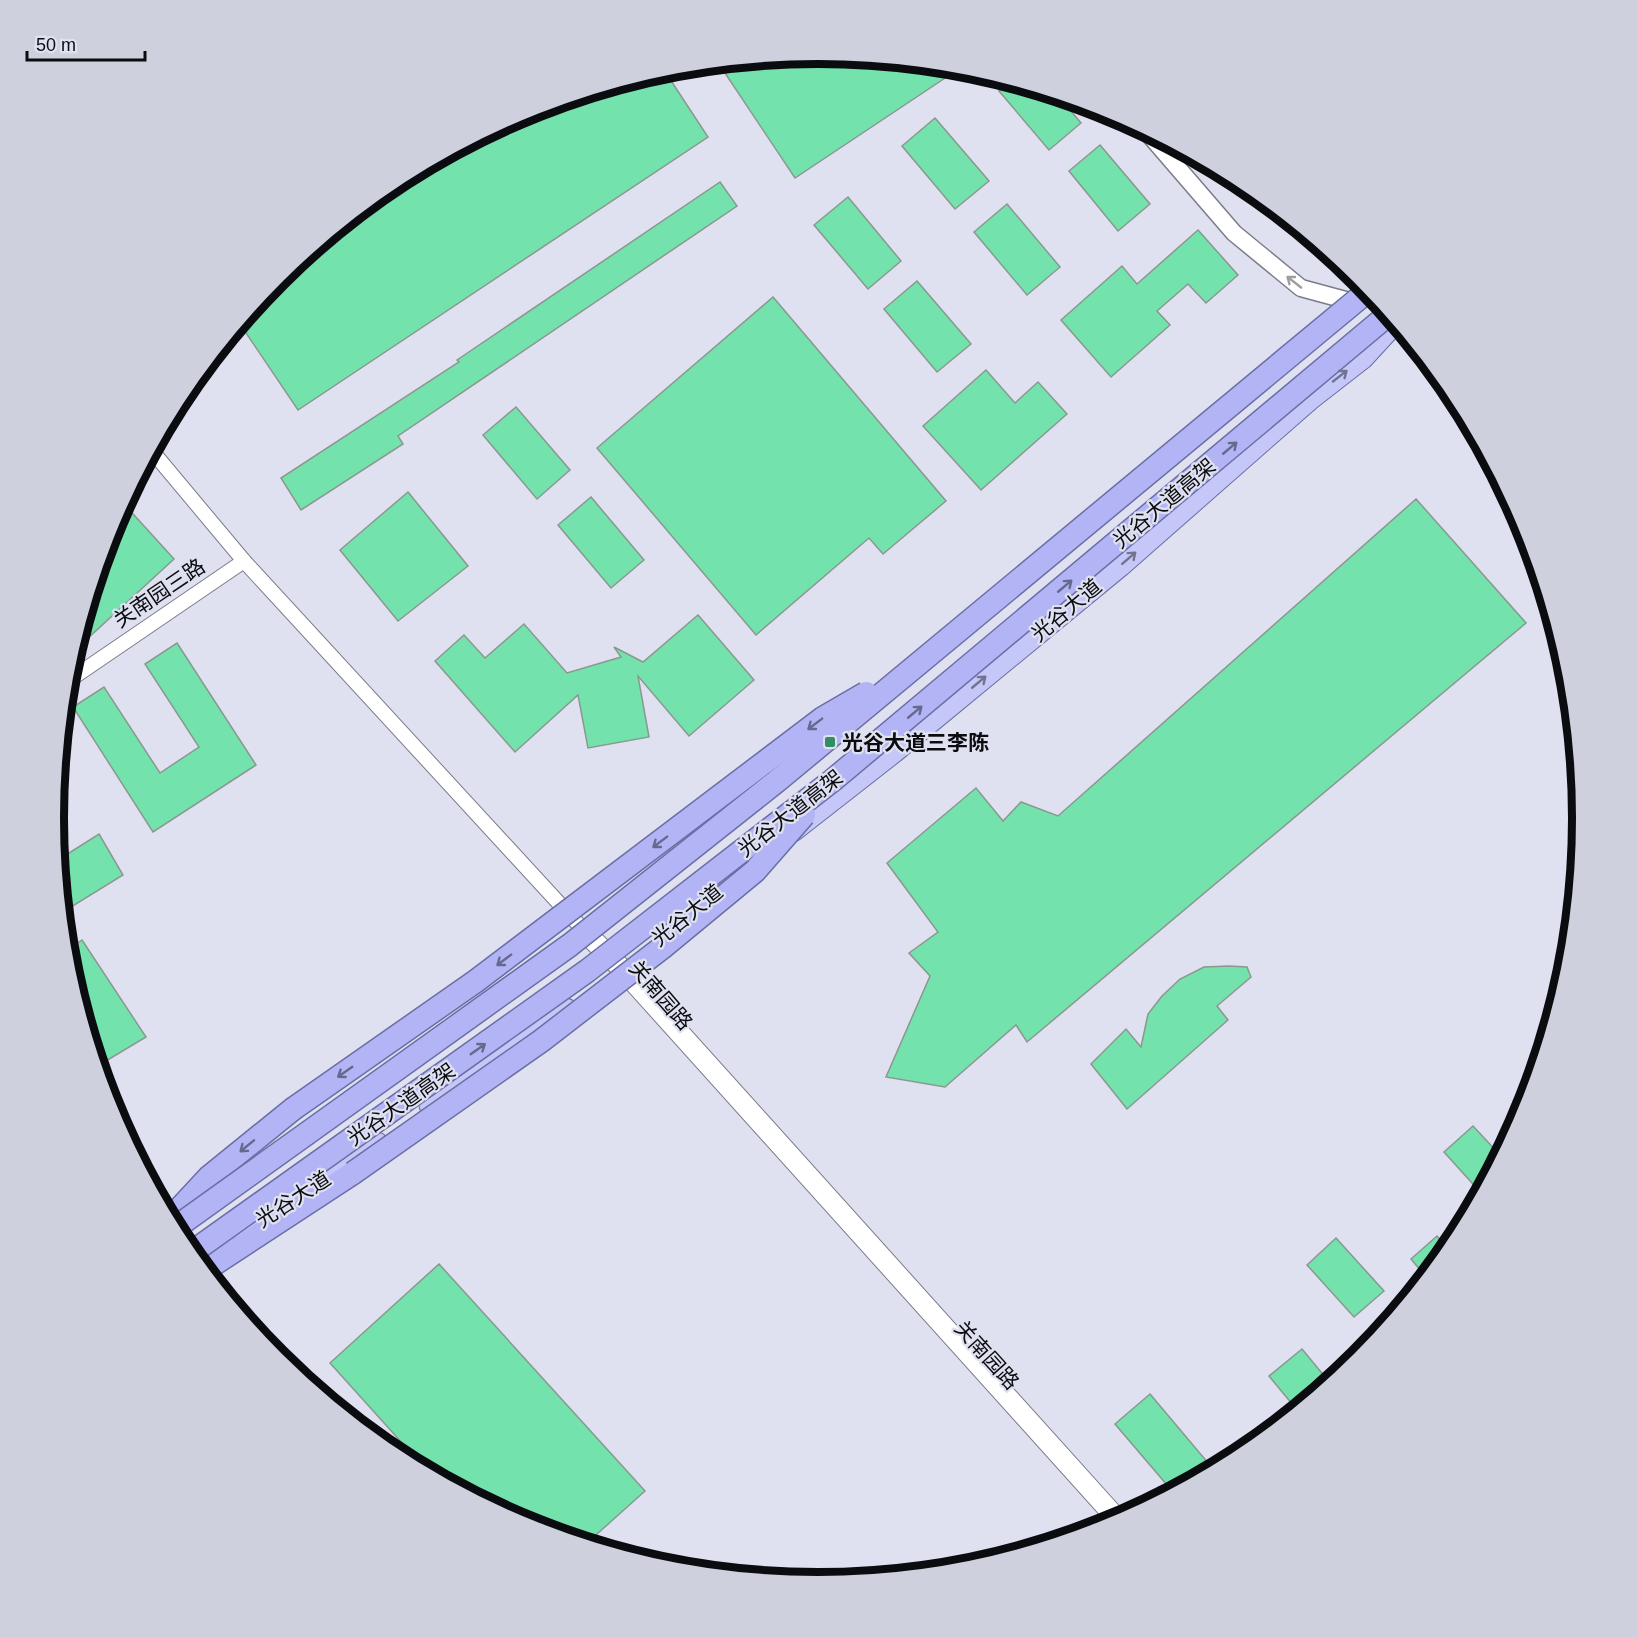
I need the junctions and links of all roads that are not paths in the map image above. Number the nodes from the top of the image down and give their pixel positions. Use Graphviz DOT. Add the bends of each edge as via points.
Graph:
graph roads {
  1 [pos="1159,146"];
  2 [pos="1359,292"];
  3 [pos="1362,296"];
  4 [pos="1349,301"];
  5 [pos="1383,319"];
  6 [pos="1391,328"];
  7 [pos="157,457"];
  8 [pos="244,561"];
  9 [pos="920,662"];
  10 [pos="79,674"];
  11 [pos="841,773"];
  12 [pos="592,939"];
  13 [pos="617,973"];
  14 [pos="177,1212"];
  15 [pos="178,1215"];
  16 [pos="183,1222"];
  17 [pos="199,1247"];
  18 [pos="206,1257"];
  19 [pos="212,1266"];
  20 [pos="1112,1513"];
  21 [pos="1101,1517"];
  4 -- 1 [label="street, one-way" via="1302,288 1234,233"];
  2 -- 4 [label="main road, 光谷大道"];
  3 -- 9 [label="highway, 光谷大道高架, bridge"];
  4 -- 12 [label="main road, 光谷大道" via="1085,529"];
  11 -- 5 [label="highway, 光谷大道高架, one-way, bridge"];
  13 -- 6 [label="main road, 光谷大道, one-way" via="1120,566 1363,358"];
  7 -- 8 [label="street"];
  8 -- 10 [label="street, 关南园三路"];
  8 -- 12 [label="street"];
  9 -- 14 [label="highway, one-way, bridge" via="823,718 477,981 293,1109 209,1177"];
  9 -- 16 [label="highway, 光谷大道高架, bridge" via="570,945"];
  17 -- 11 [label="highway, 光谷大道高架, one-way, bridge" via="587,971"];
  11 -- 19 [label="highway, bridge" via="755,872 542,1041"];
  12 -- 13 [label="main road, 关南园路"];
  12 -- 15 [label="main road, 光谷大道" via="348,1107"];
  13 -- 18 [label="main road, 光谷大道" via="368,1149"];
  13 -- 20 [label="main road, 关南园路"];
  13 -- 21 [label="main road, 关南园路"];
}
